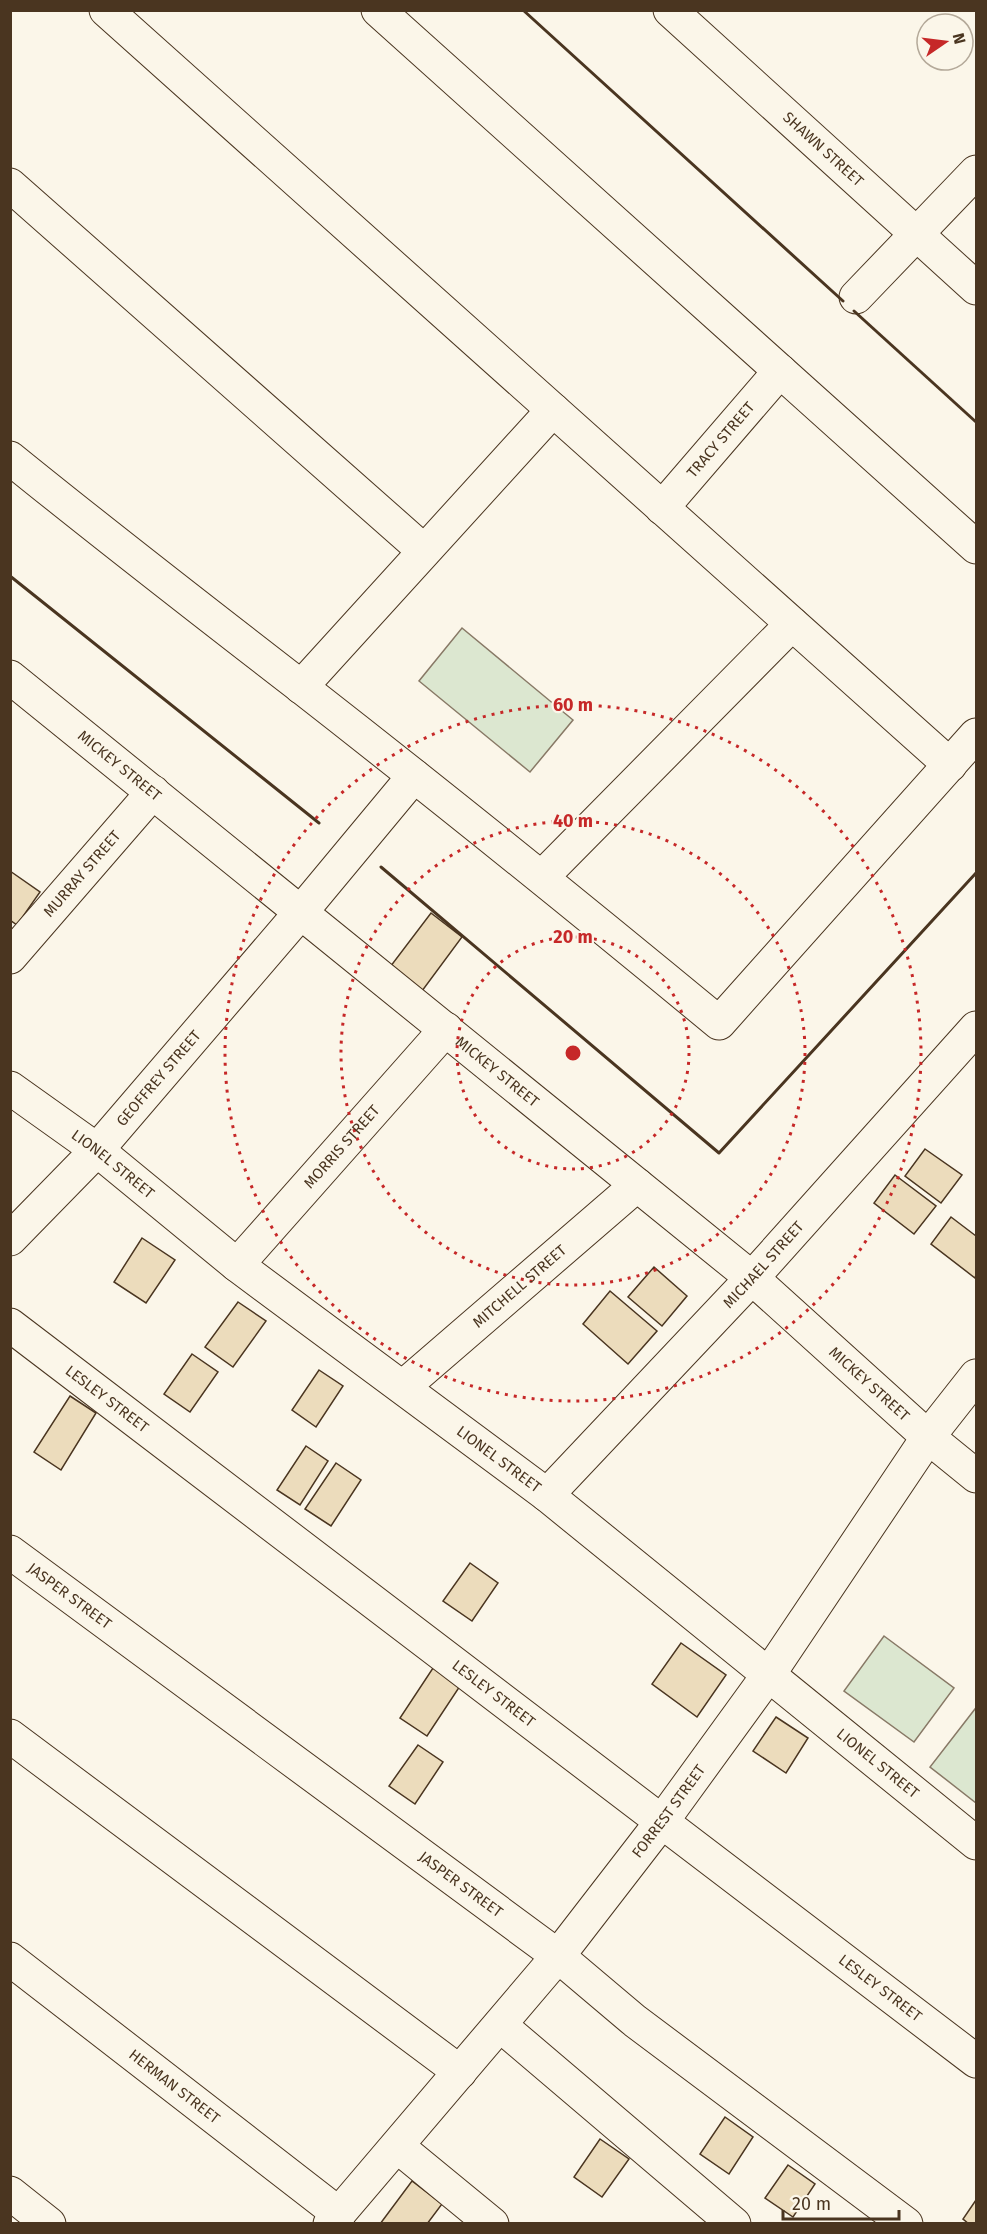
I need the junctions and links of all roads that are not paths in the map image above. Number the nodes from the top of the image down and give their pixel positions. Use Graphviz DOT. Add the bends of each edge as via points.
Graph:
graph roads {
  1 [pos="106,10"];
  2 [pos="378,10"];
  3 [pos="670,10"];
  4 [pos="976,172"];
  5 [pos="10,185"];
  6 [pos="917,234"];
  7 [pos="976,288"];
  8 [pos="856,297"];
  9 [pos="780,371"];
  10 [pos="553,410"];
  11 [pos="10,458"];
  12 [pos="662,508"];
  13 [pos="976,547"];
  14 [pos="424,551"];
  15 [pos="792,624"];
  16 [pos="11,679"];
  17 [pos="301,687"];
  18 [pos="976,735"];
  19 [pos="950,765"];
  20 [pos="414,776"];
  21 [pos="153,792"];
  22 [pos="542,877"];
  23 [pos="301,912"];
  24 [pos="10,957"];
  25 [pos="976,1028"];
  26 [pos="446,1029"];
  27 [pos="10,1088"];
  28 [pos="97,1150"];
  29 [pos="637,1185"];
  30 [pos="10,1239"];
  31 [pos="237,1265"];
  32 [pos="752,1278"];
  33 [pos="10,1324"];
  34 [pos="976,1376"];
  35 [pos="403,1387"];
  36 [pos="928,1437"];
  37 [pos="976,1476"];
  38 [pos="547,1495"];
  39 [pos="10,1552"];
  40 [pos="769,1674"];
  41 [pos="10,1736"];
  42 [pos="663,1820"];
  43 [pos="976,1843"];
  44 [pos="558,1956"];
  45 [pos="10,1959"];
  46 [pos="500,2025"];
  47 [pos="976,2061"];
  48 [pos="460,2072"];
  49 [pos="397,2146"];
  50 [pos="10,2193"];
  51 [pos="334,2218"];
  52 [pos="48,2223"];
  53 [pos="492,2223"];
  54 [pos="734,2223"];
  55 [pos="906,2223"];
  1 -- 10 [label="street"];
  2 -- 9 [label="street"];
  3 -- 6 [label="street, SHAWN STREET"];
  4 -- 6 [label="street"];
  5 -- 14 [label="street"];
  6 -- 7 [label="street, SHAWN STREET"];
  6 -- 8 [label="street"];
  9 -- 12 [label="street, TRACY STREET"];
  9 -- 13 [label="street"];
  10 -- 12 [label="street"];
  10 -- 14 [label="street"];
  11 -- 17 [label="street"];
  12 -- 15 [label="street"];
  14 -- 17 [label="street"];
  15 -- 19 [label="street"];
  15 -- 22 [label="street"];
  16 -- 21 [label="street, MICKEY STREET"];
  17 -- 20 [label="street"];
  18 -- 19 [label="street"];
  19 -- 22 [label="street" via="719,1023"];
  20 -- 22 [label="street"];
  20 -- 23 [label="street, GEOFFREY STREET"];
  21 -- 23 [label="street, MICKEY STREET"];
  21 -- 24 [label="street, MURRAY STREET"];
  23 -- 26 [label="street, MICKEY STREET"];
  23 -- 28 [label="street, GEOFFREY STREET"];
  25 -- 32 [label="street, MICHAEL STREET"];
  26 -- 29 [label="street, MICKEY STREET"];
  26 -- 31 [label="street, MORRIS STREET"];
  27 -- 28 [label="street, LIONEL STREET"];
  28 -- 30 [label="street, GEOFFREY STREET"];
  28 -- 31 [label="street, LIONEL STREET"];
  29 -- 32 [label="street, MICKEY STREET"];
  29 -- 35 [label="street, MITCHELL STREET"];
  31 -- 35 [label="street, LIONEL STREET"];
  32 -- 36 [label="street, MICKEY STREET"];
  32 -- 38 [label="street, MICHAEL STREET"];
  33 -- 42 [label="street, LESLEY STREET"];
  34 -- 36 [label="street, FORREST STREET"];
  35 -- 38 [label="street, LIONEL STREET"];
  36 -- 37 [label="street, MICKEY STREET"];
  36 -- 40 [label="street, FORREST STREET"];
  38 -- 40 [label="street, LIONEL STREET"];
  39 -- 44 [label="street, JASPER STREET"];
  40 -- 42 [label="street, FORREST STREET"];
  40 -- 43 [label="street, LIONEL STREET"];
  41 -- 48 [label="street"];
  42 -- 44 [label="street, FORREST STREET"];
  42 -- 47 [label="street, LESLEY STREET"];
  44 -- 46 [label="street, FORREST STREET"];
  44 -- 55 [label="street, JASPER STREET" via="635,2020"];
  45 -- 51 [label="street, HERMAN STREET"];
  46 -- 48 [label="street, FORREST STREET"];
  46 -- 54 [label="street"];
  48 -- 49 [label="street, FORREST STREET"];
  49 -- 51 [label="street, FORREST STREET"];
  49 -- 53 [label="street"];
  50 -- 52 [label="street"];
}
